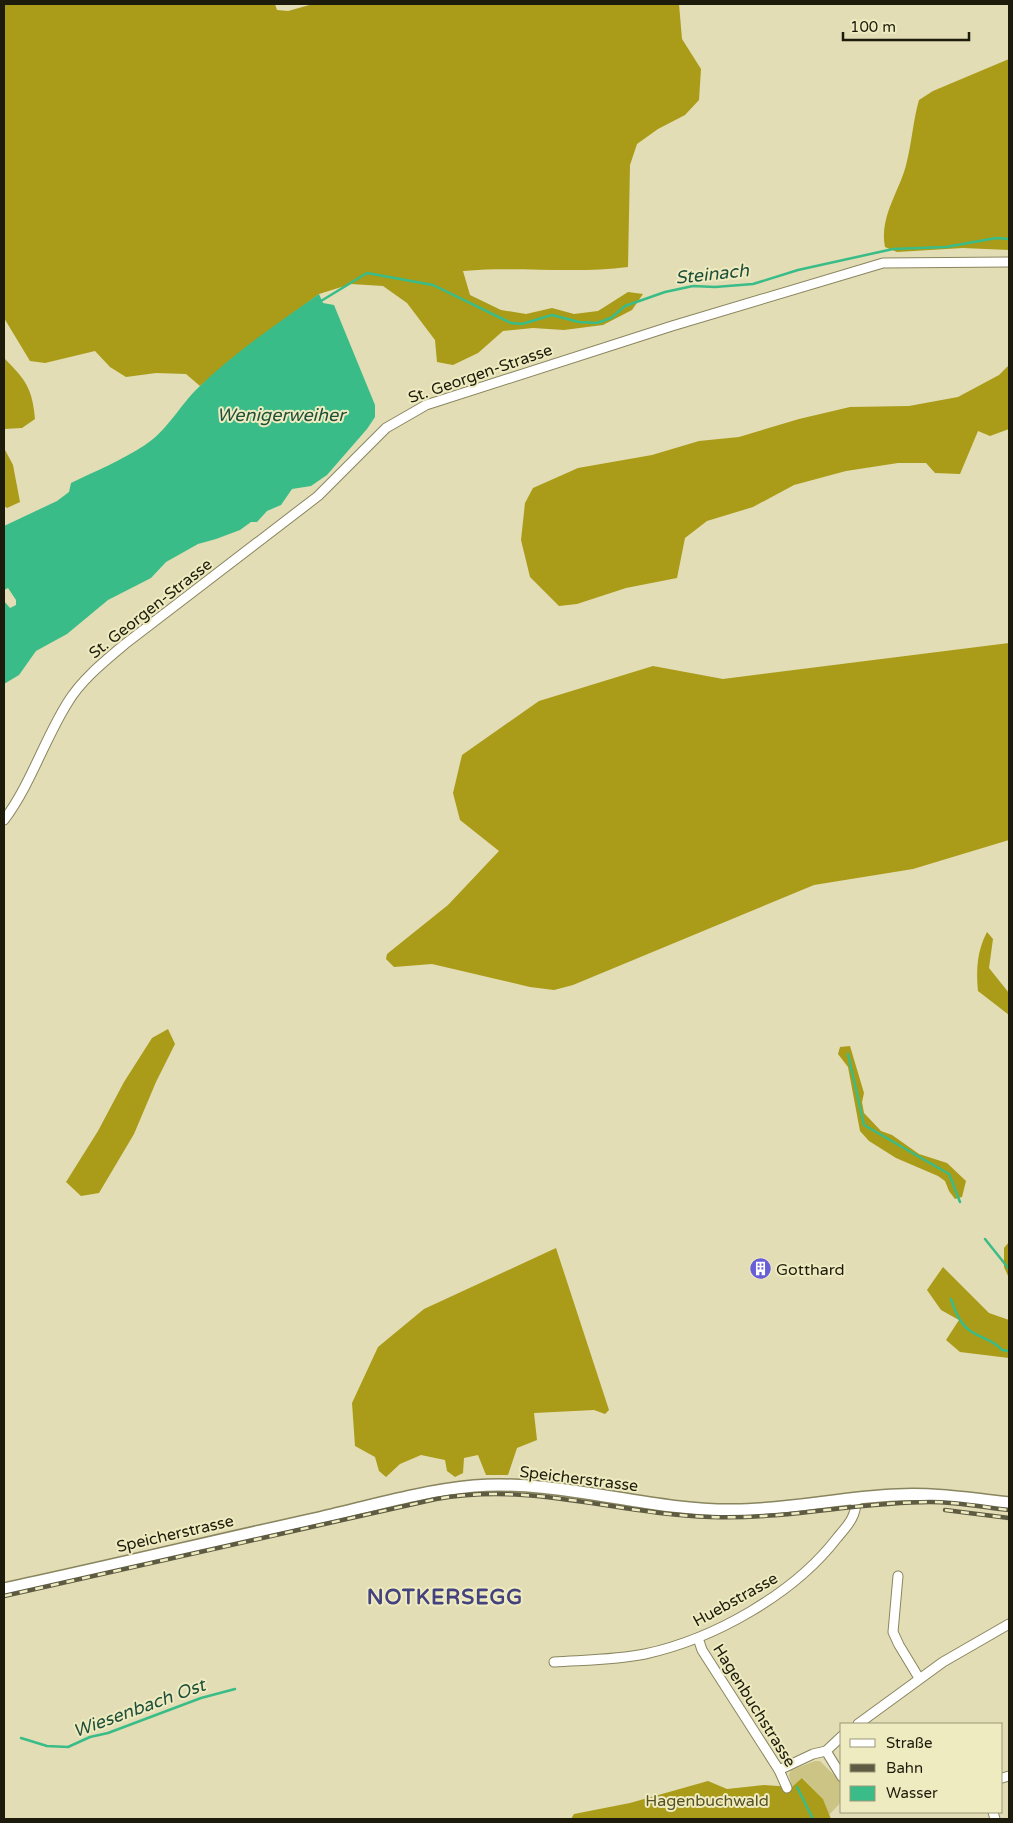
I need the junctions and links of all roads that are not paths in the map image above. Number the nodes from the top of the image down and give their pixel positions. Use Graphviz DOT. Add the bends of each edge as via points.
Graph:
graph roads {
  1 [pos="1009,262"];
  2 [pos="4,820"];
  3 [pos="856,1498"];
  4 [pos="1009,1504"];
  5 [pos="898,1576"];
  6 [pos="4,1589"];
  7 [pos="1009,1624"];
  8 [pos="698,1638"];
  9 [pos="554,1662"];
  10 [pos="919,1678"];
  11 [pos="859,1723"];
  12 [pos="840,1738"];
  13 [pos="826,1752"];
  14 [pos="779,1770"];
  15 [pos="840,1774"];
  16 [pos="787,1788"];
  1 -- 2 [label="street, St. Georgen-Strasse" via="883,263 607,346 411,412 379,433 318,496 94,670 69,699 28,782"];
  3 -- 4 [label="main road, Speicherstrasse" via="928,1495"];
  3 -- 6 [label="main road, Speicherstrasse" via="760,1509 706,1510 554,1489 474,1486 393,1500"];
  3 -- 8 [label="street, Huebstrasse" via="856,1511 848,1525 793,1583 750,1611"];
  5 -- 10 [label="street" via="894,1632 898,1645"];
  7 -- 10 [label="street"];
  8 -- 9 [label="street, Huebstrasse" via="644,1654"];
  8 -- 14 [label="street, Hagenbuchstrasse" via="702,1650"];
  10 -- 11 [label="street"];
  12 -- 13 [label="street"];
  13 -- 14 [label="street" via="813,1754"];
  13 -- 15 [label="street"];
  14 -- 16 [label="street, Hagenbuchstrasse"];
}
